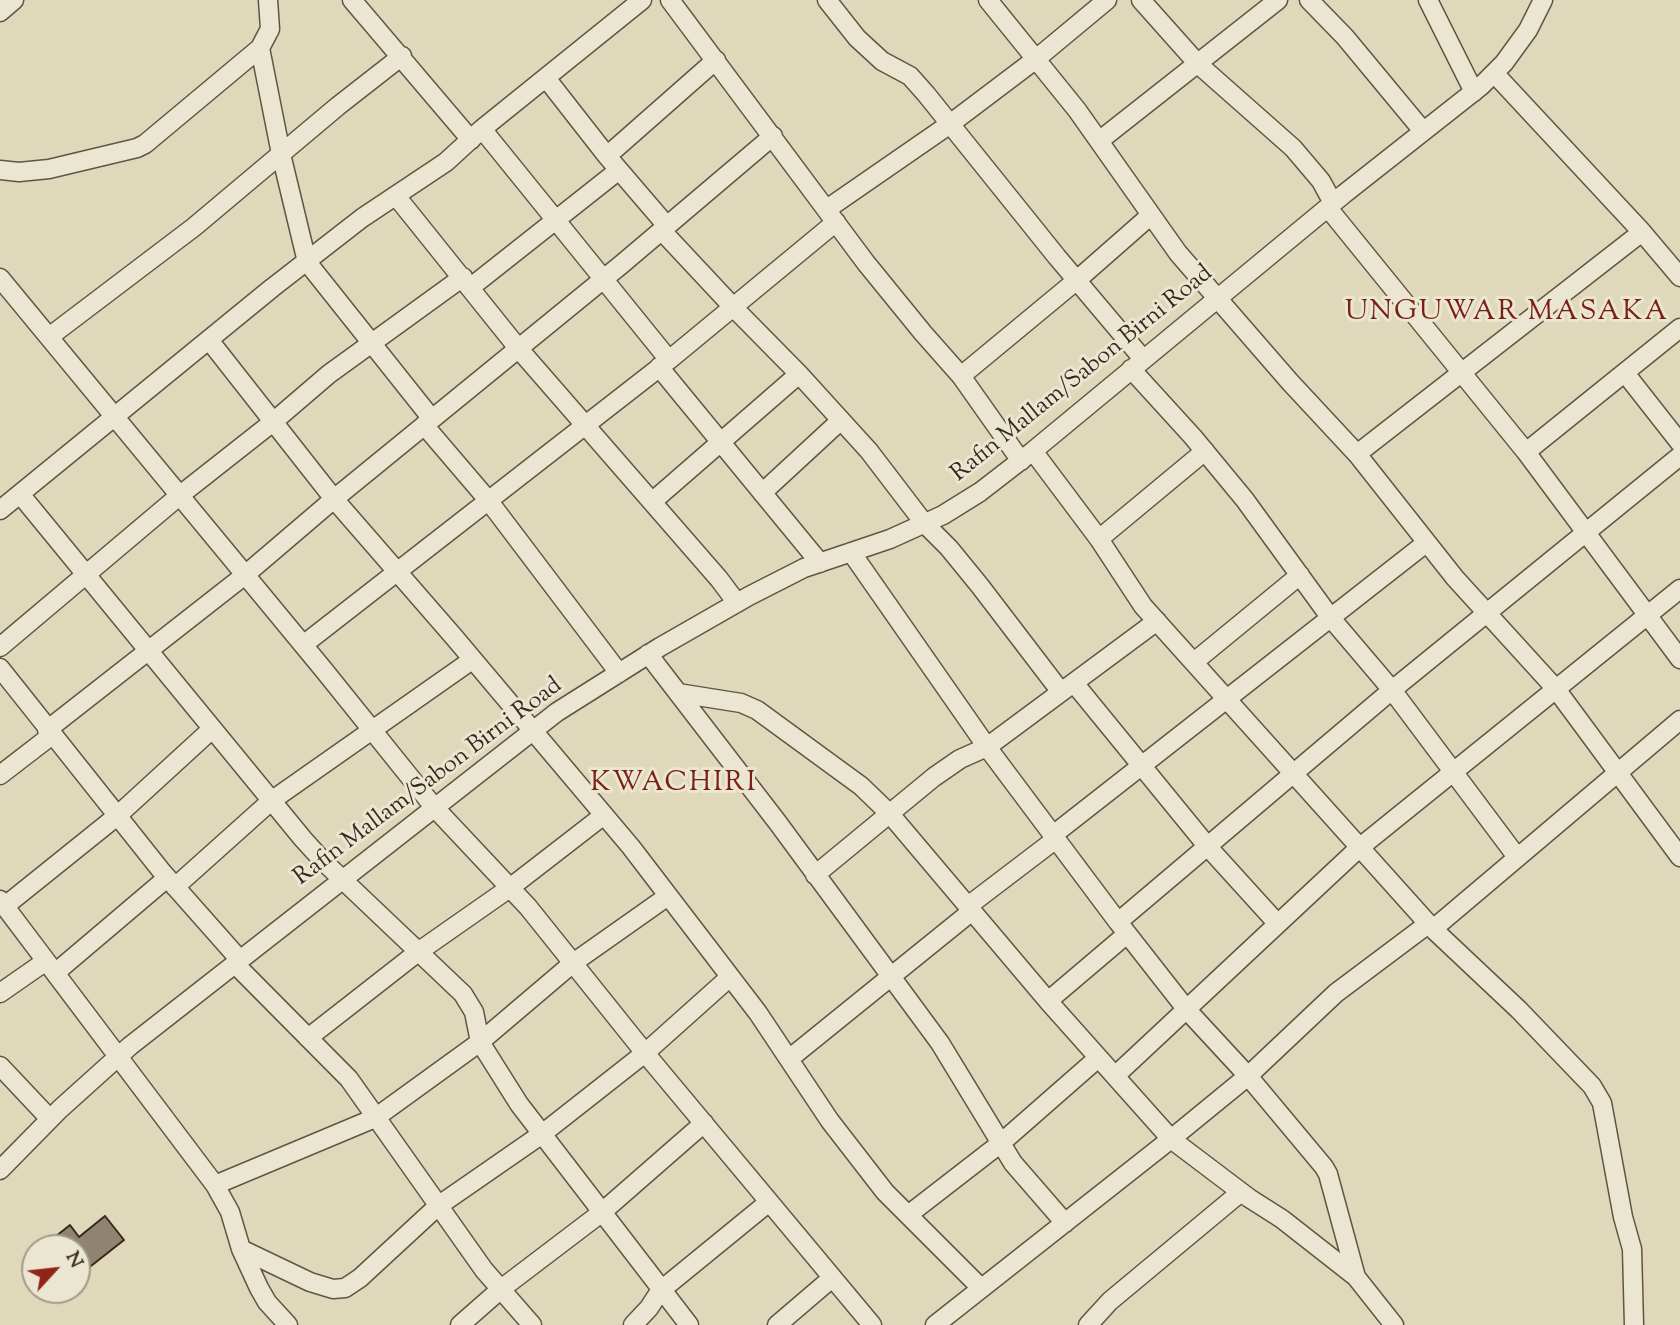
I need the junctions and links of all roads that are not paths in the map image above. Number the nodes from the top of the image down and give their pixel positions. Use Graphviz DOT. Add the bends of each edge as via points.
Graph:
graph roads {
  1 [pos="14,0"];
  2 [pos="268,0"];
  3 [pos="352,0"];
  4 [pos="642,0"];
  5 [pos="670,0"];
  6 [pos="827,0"];
  7 [pos="988,0"];
  8 [pos="1107,0"];
  9 [pos="1141,0"];
  10 [pos="1278,0"];
  11 [pos="1309,0"];
  12 [pos="1428,0"];
  13 [pos="1543,0"];
  14 [pos="0,12"];
  15 [pos="260,48"];
  16 [pos="402,56"];
  17 [pos="1036,59"];
  18 [pos="716,60"];
  19 [pos="1198,64"];
  20 [pos="1494,73"];
  21 [pos="546,78"];
  22 [pos="1474,92"];
  23 [pos="950,124"];
  24 [pos="1423,131"];
  25 [pos="477,135"];
  26 [pos="773,136"];
  27 [pos="1099,141"];
  28 [pos="281,154"];
  29 [pos="607,156"];
  30 [pos="0,170"];
  31 [pos="619,170"];
  32 [pos="396,196"];
  33 [pos="1331,205"];
  34 [pos="1151,215"];
  35 [pos="832,216"];
  36 [pos="555,220"];
  37 [pos="664,228"];
  38 [pos="1642,232"];
  39 [pos="307,262"];
  40 [pos="1680,277"];
  41 [pos="0,278"];
  42 [pos="604,278"];
  43 [pos="1077,281"];
  44 [pos="467,282"];
  45 [pos="1218,299"];
  46 [pos="733,309"];
  47 [pos="1680,328"];
  48 [pos="48,337"];
  49 [pos="209,340"];
  50 [pos="373,343"];
  51 [pos="519,348"];
  52 [pos="664,363"];
  53 [pos="1137,364"];
  54 [pos="1461,372"];
  55 [pos="1625,373"];
  56 [pos="799,374"];
  57 [pos="961,376"];
  58 [pos="113,417"];
  59 [pos="840,421"];
  60 [pos="274,422"];
  61 [pos="428,422"];
  62 [pos="586,425"];
  63 [pos="721,443"];
  64 [pos="1680,443"];
  65 [pos="1205,451"];
  66 [pos="1526,452"];
  67 [pos="1357,454"];
  68 [pos="1027,456"];
  69 [pos="1680,456"];
  70 [pos="762,493"];
  71 [pos="179,496"];
  72 [pos="334,499"];
  73 [pos="488,500"];
  74 [pos="653,501"];
  75 [pos="7,502"];
  76 [pos="924,523"];
  77 [pos="1586,534"];
  78 [pos="1099,539"];
  79 [pos="1426,542"];
  80 [pos="851,552"];
  81 [pos="820,563"];
  82 [pos="397,572"];
  83 [pos="87,575"];
  84 [pos="245,575"];
  85 [pos="1300,575"];
  86 [pos="1680,589"];
  87 [pos="737,603"];
  88 [pos="1485,613"];
  89 [pos="1647,615"];
  90 [pos="1330,617"];
  91 [pos="1157,621"];
  92 [pos="303,645"];
  93 [pos="0,647"];
  94 [pos="148,650"];
  95 [pos="648,654"];
  96 [pos="1680,659"];
  97 [pos="472,660"];
  98 [pos="1194,662"];
  99 [pos="0,668"];
  100 [pos="619,673"];
  101 [pos="1067,688"];
  102 [pos="1556,689"];
  103 [pos="1392,690"];
  104 [pos="678,693"];
  105 [pos="1226,698"];
  106 [pos="1680,720"];
  107 [pos="212,729"];
  108 [pos="372,729"];
  109 [pos="531,730"];
  110 [pos="50,732"];
  111 [pos="988,747"];
  112 [pos="1140,766"];
  113 [pos="1454,770"];
  114 [pos="1617,771"];
  115 [pos="1294,774"];
  116 [pos="0,775"];
  117 [pos="271,801"];
  118 [pos="434,807"];
  119 [pos="890,814"];
  120 [pos="117,816"];
  121 [pos="604,816"];
  122 [pos="1054,837"];
  123 [pos="1208,848"];
  124 [pos="1359,848"];
  125 [pos="1517,857"];
  126 [pos="1680,858"];
  127 [pos="815,875"];
  128 [pos="342,879"];
  129 [pos="171,882"];
  130 [pos="511,887"];
  131 [pos="668,896"];
  132 [pos="2,903"];
  133 [pos="970,909"];
  134 [pos="1277,923"];
  135 [pos="1430,927"];
  136 [pos="1122,928"];
  137 [pos="418,952"];
  138 [pos="237,962"];
  139 [pos="573,963"];
  140 [pos="50,967"];
  141 [pos="890,976"];
  142 [pos="730,977"];
  143 [pos="0,993"];
  144 [pos="1048,1001"];
  145 [pos="1187,1010"];
  146 [pos="308,1038"];
  147 [pos="480,1041"];
  148 [pos="645,1053"];
  149 [pos="118,1057"];
  150 [pos="1098,1058"];
  151 [pos="789,1059"];
  152 [pos="0,1066"];
  153 [pos="1115,1076"];
  154 [pos="1248,1076"];
  155 [pos="375,1118"];
  156 [pos="50,1119"];
  157 [pos="704,1124"];
  158 [pos="542,1134"];
  159 [pos="1171,1139"];
  160 [pos="1001,1143"];
  161 [pos="0,1170"];
  162 [pos="215,1185"];
  163 [pos="1241,1192"];
  164 [pos="769,1202"];
  165 [pos="438,1206"];
  166 [pos="601,1213"];
  167 [pos="908,1215"];
  168 [pos="1065,1223"];
  169 [pos="241,1250"];
  170 [pos="1356,1277"];
  171 [pos="832,1278"];
  172 [pos="981,1288"];
  173 [pos="501,1289"];
  174 [pos="660,1291"];
  175 [pos="288,1325"];
  176 [pos="460,1325"];
  177 [pos="532,1325"];
  178 [pos="633,1325"];
  179 [pos="689,1325"];
  180 [pos="777,1325"];
  181 [pos="872,1325"];
  182 [pos="935,1325"];
  183 [pos="1088,1325"];
  184 [pos="1394,1325"];
  185 [pos="1634,1325"];
  1 -- 14 [label="street"];
  2 -- 15 [label="street" via="270,29"];
  3 -- 16 [label="street"];
  4 -- 21 [label="street"];
  5 -- 18 [label="street"];
  6 -- 23 [label="street" via="857,38 882,61 910,76"];
  7 -- 17 [label="street"];
  8 -- 17 [label="street"];
  9 -- 19 [label="street"];
  10 -- 19 [label="street"];
  11 -- 24 [label="street"];
  12 -- 22 [label="street"];
  13 -- 20 [label="street, Rafin Mallam/Sabon Birni Road" via="1528,30"];
  15 -- 28 [label="street"];
  15 -- 30 [label="street" via="137,148 49,169"];
  16 -- 25 [label="street"];
  16 -- 28 [label="street"];
  17 -- 23 [label="street"];
  17 -- 27 [label="street"];
  18 -- 26 [label="street"];
  18 -- 29 [label="street"];
  19 -- 27 [label="street"];
  19 -- 33 [label="street" via="1293,148 1321,181"];
  20 -- 22 [label="street, Rafin Mallam/Sabon Birni Road"];
  20 -- 38 [label="street"];
  21 -- 25 [label="street"];
  21 -- 29 [label="street"];
  22 -- 24 [label="street, Rafin Mallam/Sabon Birni Road"];
  23 -- 35 [label="street"];
  23 -- 43 [label="street"];
  24 -- 33 [label="street, Rafin Mallam/Sabon Birni Road"];
  25 -- 32 [label="street"];
  25 -- 36 [label="street"];
  26 -- 35 [label="street"];
  26 -- 37 [label="street"];
  27 -- 34 [label="street"];
  28 -- 39 [label="street"];
  28 -- 48 [label="street" via="194,227"];
  29 -- 31 [label="street"];
  31 -- 36 [label="street"];
  31 -- 37 [label="street"];
  32 -- 39 [label="street"];
  32 -- 44 [label="street"];
  33 -- 45 [label="street, Rafin Mallam/Sabon Birni Road"];
  33 -- 54 [label="street"];
  34 -- 43 [label="street"];
  34 -- 45 [label="street"];
  35 -- 46 [label="street"];
  35 -- 57 [label="street"];
  36 -- 42 [label="street"];
  36 -- 44 [label="street"];
  37 -- 42 [label="street"];
  37 -- 46 [label="street"];
  38 -- 40 [label="street"];
  38 -- 54 [label="street"];
  39 -- 49 [label="street"];
  39 -- 50 [label="street"];
  41 -- 48 [label="street"];
  42 -- 51 [label="street"];
  42 -- 52 [label="street"];
  43 -- 53 [label="street"];
  43 -- 57 [label="street"];
  44 -- 50 [label="street"];
  44 -- 51 [label="street"];
  45 -- 53 [label="street, Rafin Mallam/Sabon Birni Road"];
  45 -- 67 [label="street"];
  46 -- 52 [label="street"];
  46 -- 56 [label="street"];
  47 -- 55 [label="street"];
  48 -- 58 [label="street"];
  49 -- 58 [label="street"];
  49 -- 60 [label="street"];
  50 -- 60 [label="street"];
  50 -- 61 [label="street"];
  51 -- 61 [label="street"];
  51 -- 62 [label="street"];
  52 -- 62 [label="street"];
  52 -- 63 [label="street"];
  53 -- 65 [label="street"];
  53 -- 68 [label="street, Rafin Mallam/Sabon Birni Road"];
  54 -- 66 [label="street"];
  54 -- 67 [label="street"];
  55 -- 64 [label="street"];
  55 -- 66 [label="street"];
  56 -- 59 [label="street"];
  56 -- 63 [label="street"];
  57 -- 68 [label="street"];
  58 -- 71 [label="street"];
  58 -- 75 [label="street"];
  59 -- 70 [label="street"];
  59 -- 76 [label="street"];
  60 -- 71 [label="street"];
  60 -- 72 [label="street"];
  61 -- 72 [label="street"];
  61 -- 73 [label="street"];
  62 -- 73 [label="street"];
  62 -- 74 [label="street"];
  63 -- 70 [label="street"];
  63 -- 74 [label="street"];
  65 -- 78 [label="street"];
  65 -- 85 [label="street"];
  66 -- 77 [label="street"];
  67 -- 79 [label="street"];
  68 -- 76 [label="street, Rafin Mallam/Sabon Birni Road" via="979,492"];
  68 -- 78 [label="street"];
  69 -- 77 [label="street"];
  70 -- 81 [label="street"];
  71 -- 83 [label="street"];
  71 -- 84 [label="street"];
  72 -- 82 [label="street"];
  72 -- 84 [label="street"];
  73 -- 82 [label="street"];
  73 -- 100 [label="street"];
  74 -- 87 [label="street"];
  75 -- 83 [label="street"];
  76 -- 80 [label="street, Rafin Mallam/Sabon Birni Road"];
  76 -- 101 [label="street"];
  77 -- 88 [label="street"];
  77 -- 89 [label="street"];
  78 -- 91 [label="street"];
  79 -- 88 [label="street"];
  79 -- 90 [label="street"];
  80 -- 81 [label="street, Rafin Mallam/Sabon Birni Road"];
  80 -- 111 [label="street"];
  81 -- 87 [label="street, Rafin Mallam/Sabon Birni Road"];
  82 -- 92 [label="street"];
  82 -- 97 [label="street"];
  83 -- 93 [label="street"];
  83 -- 94 [label="street"];
  84 -- 92 [label="street"];
  84 -- 94 [label="street"];
  85 -- 90 [label="street"];
  85 -- 98 [label="street"];
  86 -- 89 [label="street"];
  87 -- 95 [label="street, Rafin Mallam/Sabon Birni Road"];
  88 -- 102 [label="street"];
  88 -- 103 [label="street"];
  89 -- 96 [label="street"];
  89 -- 102 [label="street"];
  90 -- 103 [label="street"];
  90 -- 105 [label="street"];
  91 -- 98 [label="street"];
  91 -- 101 [label="street"];
  92 -- 108 [label="street"];
  94 -- 107 [label="street"];
  94 -- 110 [label="street"];
  95 -- 100 [label="street, Rafin Mallam/Sabon Birni Road"];
  95 -- 104 [label="street"];
  97 -- 108 [label="street"];
  97 -- 109 [label="street"];
  98 -- 105 [label="street"];
  99 -- 110 [label="street"];
  100 -- 109 [label="street, Rafin Mallam/Sabon Birni Road"];
  101 -- 111 [label="street"];
  101 -- 112 [label="street"];
  102 -- 113 [label="street"];
  102 -- 114 [label="street"];
  103 -- 113 [label="street"];
  103 -- 115 [label="street"];
  104 -- 119 [label="street" via="757,710 861,786"];
  104 -- 127 [label="street"];
  105 -- 112 [label="street"];
  105 -- 115 [label="street"];
  106 -- 114 [label="street"];
  107 -- 117 [label="street"];
  107 -- 120 [label="street"];
  108 -- 117 [label="street"];
  108 -- 118 [label="street"];
  109 -- 118 [label="street, Rafin Mallam/Sabon Birni Road"];
  109 -- 121 [label="street"];
  110 -- 116 [label="street"];
  110 -- 120 [label="street"];
  111 -- 119 [label="street" via="960,759"];
  111 -- 122 [label="street"];
  112 -- 122 [label="street"];
  112 -- 123 [label="street"];
  113 -- 124 [label="street"];
  113 -- 125 [label="street"];
  114 -- 125 [label="street"];
  114 -- 126 [label="street"];
  115 -- 123 [label="street"];
  115 -- 124 [label="street"];
  117 -- 128 [label="street"];
  117 -- 129 [label="street"];
  118 -- 128 [label="street, Rafin Mallam/Sabon Birni Road"];
  118 -- 130 [label="street"];
  119 -- 127 [label="street"];
  119 -- 133 [label="street"];
  120 -- 129 [label="street"];
  120 -- 132 [label="street"];
  121 -- 130 [label="street"];
  121 -- 131 [label="street"];
  122 -- 133 [label="street"];
  122 -- 136 [label="street"];
  123 -- 134 [label="street"];
  123 -- 136 [label="street"];
  124 -- 134 [label="street"];
  124 -- 135 [label="street"];
  125 -- 135 [label="street"];
  127 -- 141 [label="street"];
  128 -- 137 [label="street"];
  128 -- 138 [label="street, Rafin Mallam/Sabon Birni Road"];
  129 -- 138 [label="street"];
  129 -- 140 [label="street"];
  130 -- 137 [label="street"];
  130 -- 139 [label="street"];
  131 -- 139 [label="street"];
  131 -- 142 [label="street"];
  132 -- 140 [label="street"];
  133 -- 141 [label="street"];
  133 -- 144 [label="street"];
  134 -- 145 [label="street"];
  135 -- 154 [label="street" via="1336,993"];
  135 -- 185 [label="street" via="1528,1020 1592,1086 1602,1103 1632,1249"];
  136 -- 144 [label="street"];
  136 -- 145 [label="street"];
  137 -- 146 [label="street"];
  137 -- 147 [label="street" via="463,994 474,1012"];
  138 -- 146 [label="street"];
  138 -- 149 [label="street, Rafin Mallam/Sabon Birni Road"];
  139 -- 147 [label="street"];
  139 -- 148 [label="street"];
  140 -- 143 [label="street"];
  140 -- 149 [label="street"];
  141 -- 151 [label="street"];
  141 -- 160 [label="street" via="940,1043"];
  142 -- 148 [label="street"];
  142 -- 151 [label="street"];
  144 -- 150 [label="street"];
  145 -- 153 [label="street"];
  145 -- 154 [label="street"];
  146 -- 155 [label="street" via="349,1079"];
  147 -- 155 [label="street"];
  147 -- 158 [label="street"];
  148 -- 157 [label="street"];
  148 -- 158 [label="street"];
  149 -- 156 [label="street, Rafin Mallam/Sabon Birni Road"];
  149 -- 162 [label="street"];
  150 -- 153 [label="street"];
  150 -- 160 [label="street"];
  151 -- 167 [label="street" via="830,1121"];
  152 -- 156 [label="street"];
  153 -- 159 [label="street"];
  154 -- 159 [label="street"];
  154 -- 170 [label="street" via="1328,1174"];
  155 -- 162 [label="street"];
  155 -- 165 [label="street"];
  156 -- 161 [label="street, Rafin Mallam/Sabon Birni Road"];
  157 -- 164 [label="street"];
  157 -- 166 [label="street"];
  158 -- 165 [label="street"];
  158 -- 166 [label="street"];
  159 -- 163 [label="street"];
  159 -- 168 [label="street"];
  160 -- 167 [label="street"];
  160 -- 168 [label="street"];
  162 -- 169 [label="street" via="230,1212"];
  163 -- 170 [label="street"];
  163 -- 183 [label="street" via="1110,1301"];
  164 -- 171 [label="street"];
  164 -- 174 [label="street"];
  165 -- 169 [label="street" via="345,1288 310,1282"];
  165 -- 173 [label="street"];
  166 -- 173 [label="street"];
  166 -- 174 [label="street"];
  167 -- 172 [label="street"];
  168 -- 172 [label="street"];
  169 -- 175 [label="street" via="267,1302"];
  170 -- 184 [label="street"];
  171 -- 180 [label="street"];
  171 -- 181 [label="street"];
  172 -- 182 [label="street"];
  173 -- 176 [label="street"];
  173 -- 177 [label="street"];
  174 -- 178 [label="street"];
  174 -- 179 [label="street"];
}
